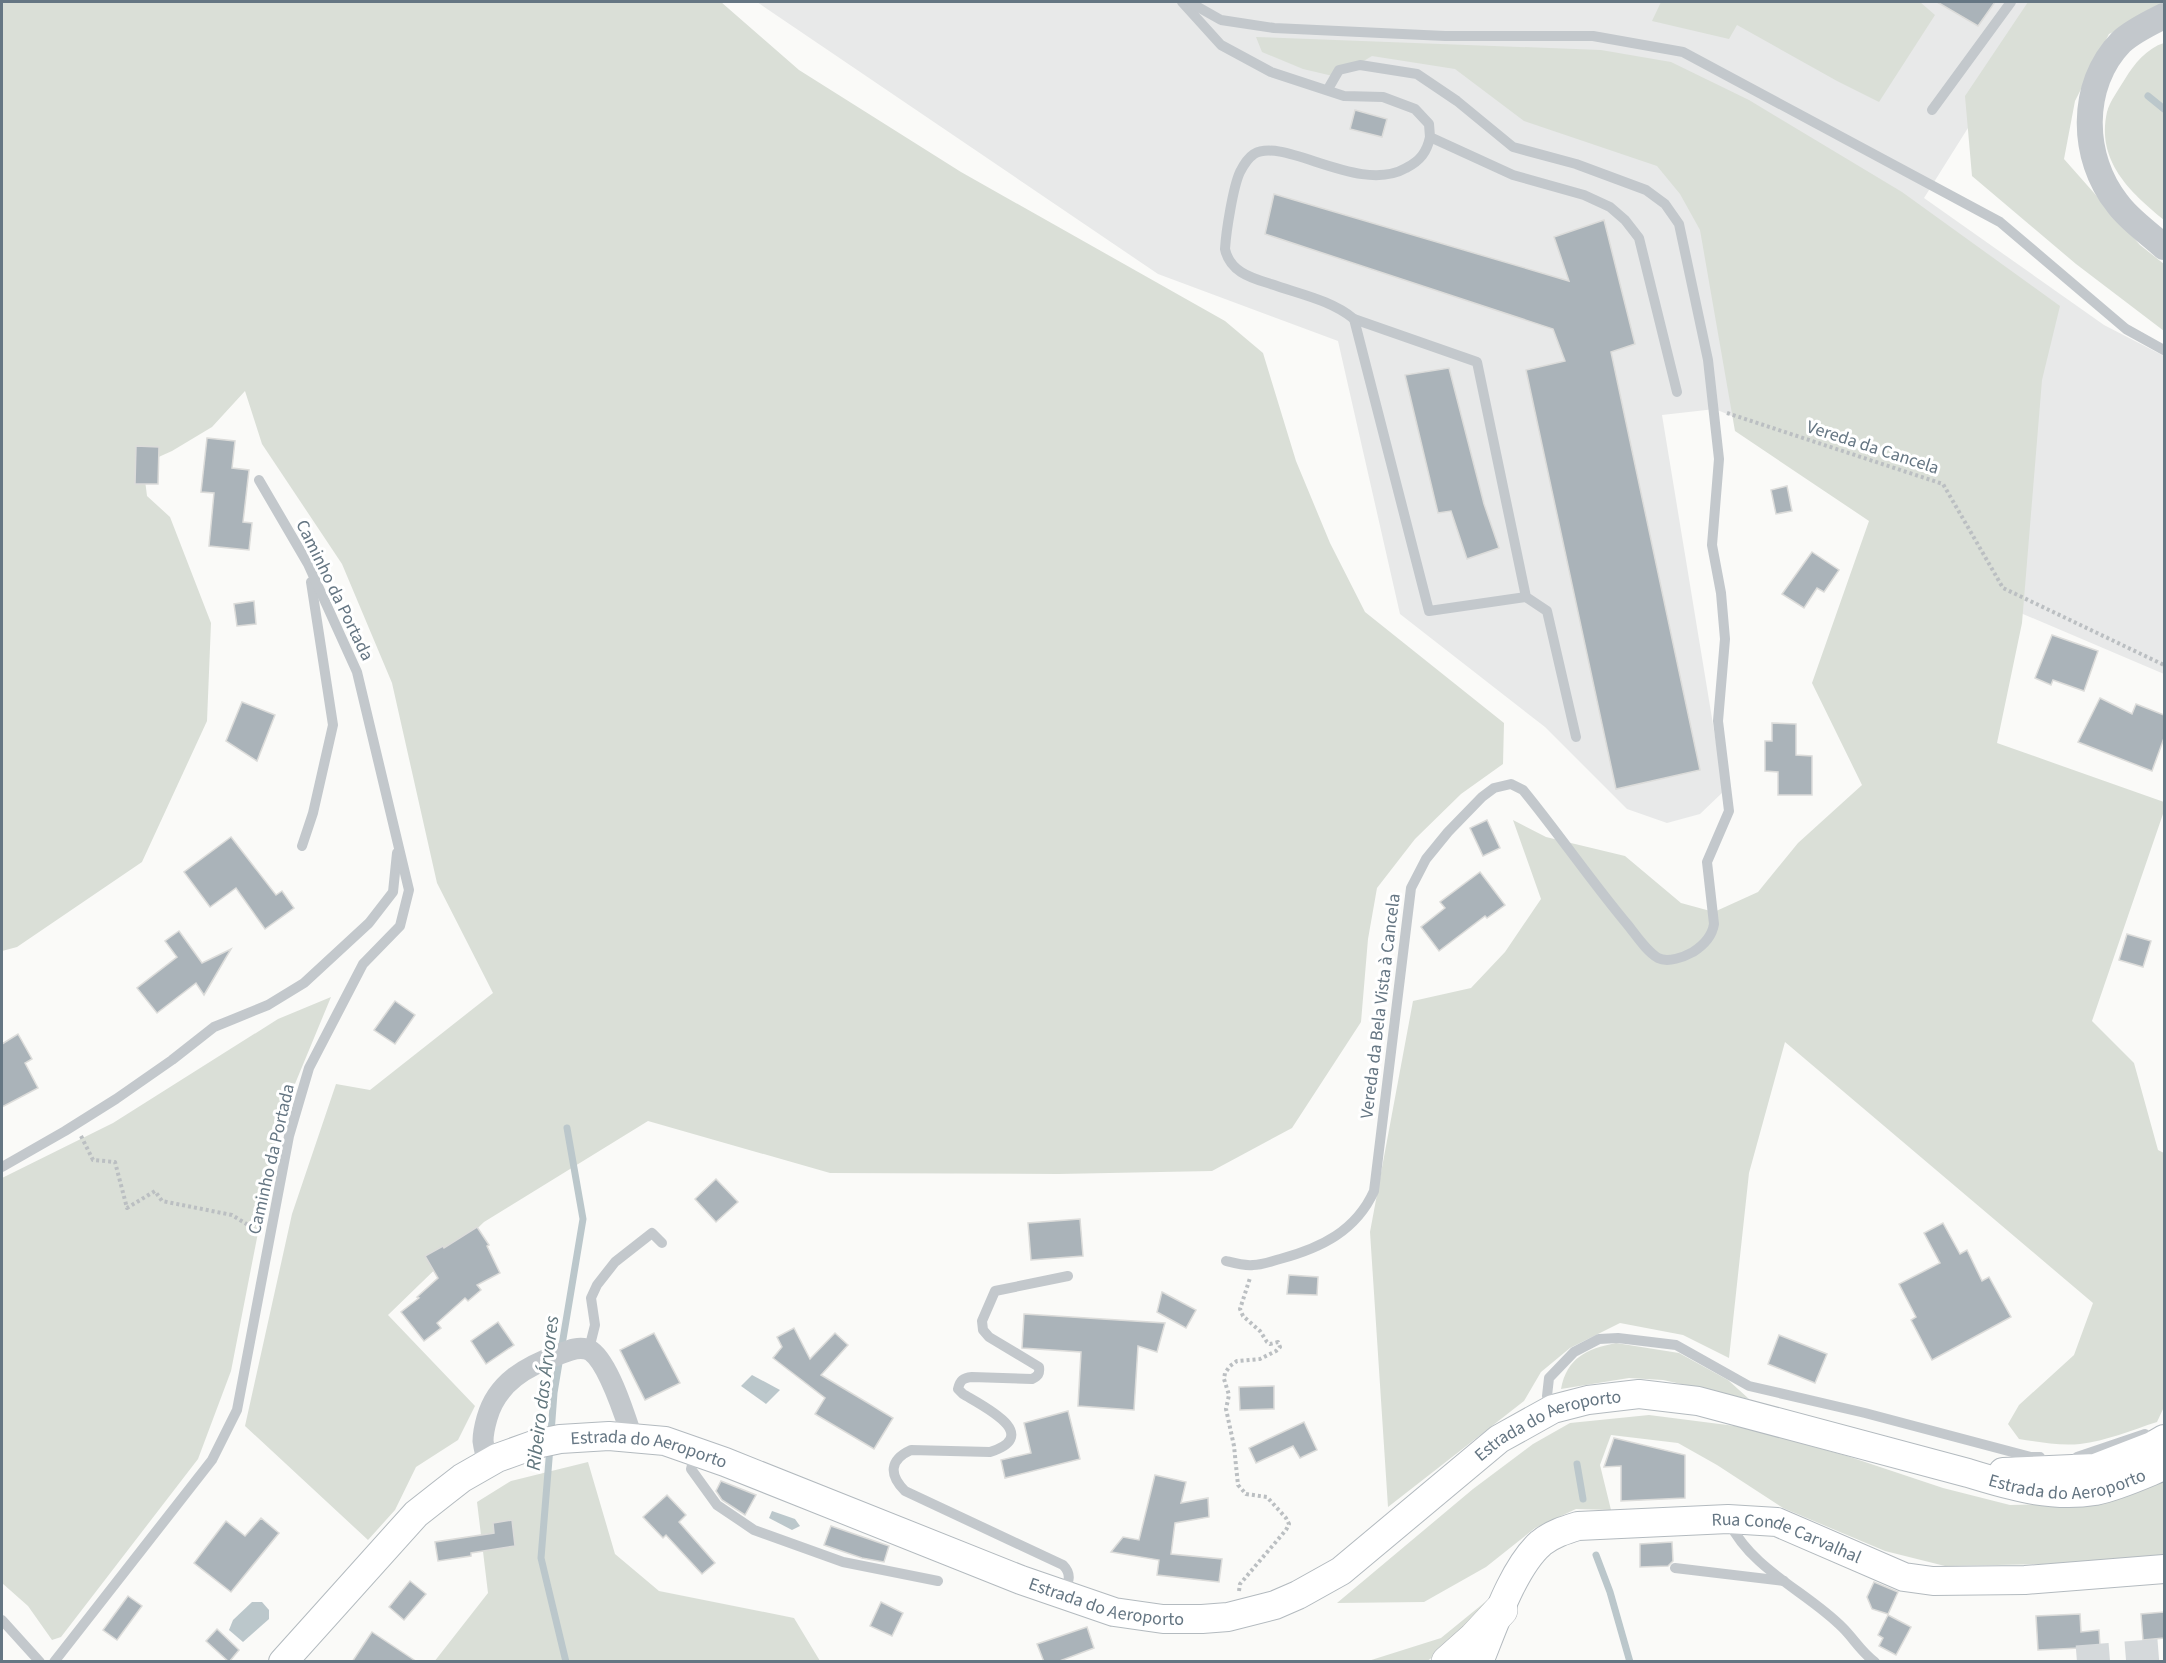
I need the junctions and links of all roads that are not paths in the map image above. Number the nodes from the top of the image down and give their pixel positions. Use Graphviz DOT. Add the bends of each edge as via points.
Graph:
graph roads {
  1 [pos="1182,2"];
  2 [pos="1189,2"];
  3 [pos="2011,2"];
  4 [pos="2164,16"];
  5 [pos="1328,89"];
  6 [pos="1932,110"];
  7 [pos="1430,137"];
  8 [pos="2164,247"];
  9 [pos="1354,319"];
  10 [pos="2164,350"];
  11 [pos="1677,392"];
  12 [pos="259,480"];
  13 [pos="308,564"];
  14 [pos="1526,597"];
  15 [pos="1576,737"];
  16 [pos="302,846"];
  17 [pos="398,847"];
  18 [pos="2,1167"];
  19 [pos="662,1243"];
  20 [pos="1226,1261"];
  21 [pos="1068,1276"];
  22 [pos="580,1350"];
  23 [pos="1553,1409"];
  24 [pos="632,1437"];
  25 [pos="2160,1450"];
  26 [pos="696,1451"];
  27 [pos="496,1460"];
  28 [pos="1728,1519"];
  29 [pos="1675,1569"];
  30 [pos="2164,1569"];
  31 [pos="938,1581"];
  32 [pos="1784,1581"];
  33 [pos="1063,1595"];
  34 [pos="1501,1610"];
  35 [pos="2,1620"];
  36 [pos="40,1662"];
  37 [pos="54,1662"];
  38 [pos="283,1662"];
  39 [pos="1449,1662"];
  40 [pos="1479,1662"];
  41 [pos="1875,1662"];
  1 -- 5 [label="lane" via="1221,45 1271,72"];
  2 -- 10 [label="lane" via="1221,20 1274,28 1446,36 1593,36 1683,52 2000,222 2126,329"];
  3 -- 6 [label="lane"];
  4 -- 8 [label="street" via="2122,42 2103,67 2091,105 2091,145 2100,176 2117,204"];
  5 -- 7 [label="lane" via="1344,96 1383,97 1415,109 1429,124"];
  5 -- 20 [label="lane, Vereda da Bela Vista à Cancela" via="1339,70 1360,65 1417,74 1513,147 1576,164 1646,190 1665,204 1679,224 1715,409 1719,459 1712,545 1725,639 1718,721 1729,811 1707,862 1713,932 1690,953 1668,961 1648,949 1523,790 1511,783 1482,797 1426,860 1411,888 1374,1191 1367,1206 1331,1240 1288,1257 1254,1265"];
  7 -- 9 [label="lane" via="1422,157 1396,174 1365,176 1268,151 1255,153 1239,173 1226,239 1227,258 1250,277 1327,303"];
  7 -- 11 [label="lane" via="1513,175 1584,195 1610,207 1625,220 1639,238"];
  9 -- 14 [label="lane" via="1477,362"];
  9 -- 14 [label="lane" via="1429,611"];
  12 -- 13 [label="lane, Caminho da Portada"];
  13 -- 16 [label="lane" via="333,725"];
  13 -- 17 [label="lane, Caminho da Portada" via="357,672"];
  14 -- 15 [label="lane" via="1547,611"];
  17 -- 18 [label="lane" via="393,892 369,923 303,983 268,1005 214,1027 75,1125"];
  17 -- 37 [label="lane, Caminho da Portada" via="409,890 400,926 363,964 309,1068 289,1136 237,1410 212,1460"];
  19 -- 22 [label="lane" via="652,1233 615,1262 597,1285 591,1298 595,1325"];
  21 -- 33 [label="lane" via="995,1291 982,1321 989,1337 1040,1371 1032,1379 972,1377 960,1382 958,1389 963,1394 1008,1424 1008,1442 990,1452 911,1450 903,1454 893,1472 905,1491 1063,1565 1069,1576"];
  22 -- 24 [label="street" via="604,1365"];
  22 -- 27 [label="street" via="528,1367 497,1395 483,1439"];
  23 -- 25 [label="main road, Estrada do Aeroporto" via="1639,1394 1698,1401 1968,1473 2095,1468"];
  23 -- 25 [label="lane" via="1547,1396 1549,1378 1574,1352 1599,1339 1618,1338 1676,1345 1749,1386 2031,1457 2081,1457 2145,1434"];
  23 -- 33 [label="main road, Estrada do Aeroporto" via="1498,1439 1341,1571 1275,1605 1228,1617 1163,1619 1114,1612"];
  24 -- 26 [label="main road, Estrada do Aeroporto" via="665,1441"];
  24 -- 27 [label="main road, Estrada do Aeroporto" via="560,1439"];
  26 -- 31 [label="lane" via="691,1468 696,1478 717,1505 754,1530 843,1562"];
  26 -- 33 [label="main road, Estrada do Aeroporto"];
  27 -- 38 [label="main road, Estrada do Aeroporto" via="462,1478 416,1514"];
  28 -- 30 [label="main road, Rua Conde Carvalhal" via="1777,1522 1904,1577 1934,1581 2025,1580"];
  28 -- 32 [label="lane" via="1736,1538"];
  28 -- 34 [label="main road, Rua Conde Carvalhal" via="1599,1524 1562,1531 1540,1544 1528,1557"];
  29 -- 32 [label="lane"];
  32 -- 41 [label="lane" via="1843,1627"];
  34 -- 39 [label="highway"];
  34 -- 40 [label="main road, Rua Conde Carvalhal"];
  35 -- 36 [label="lane"];
}
